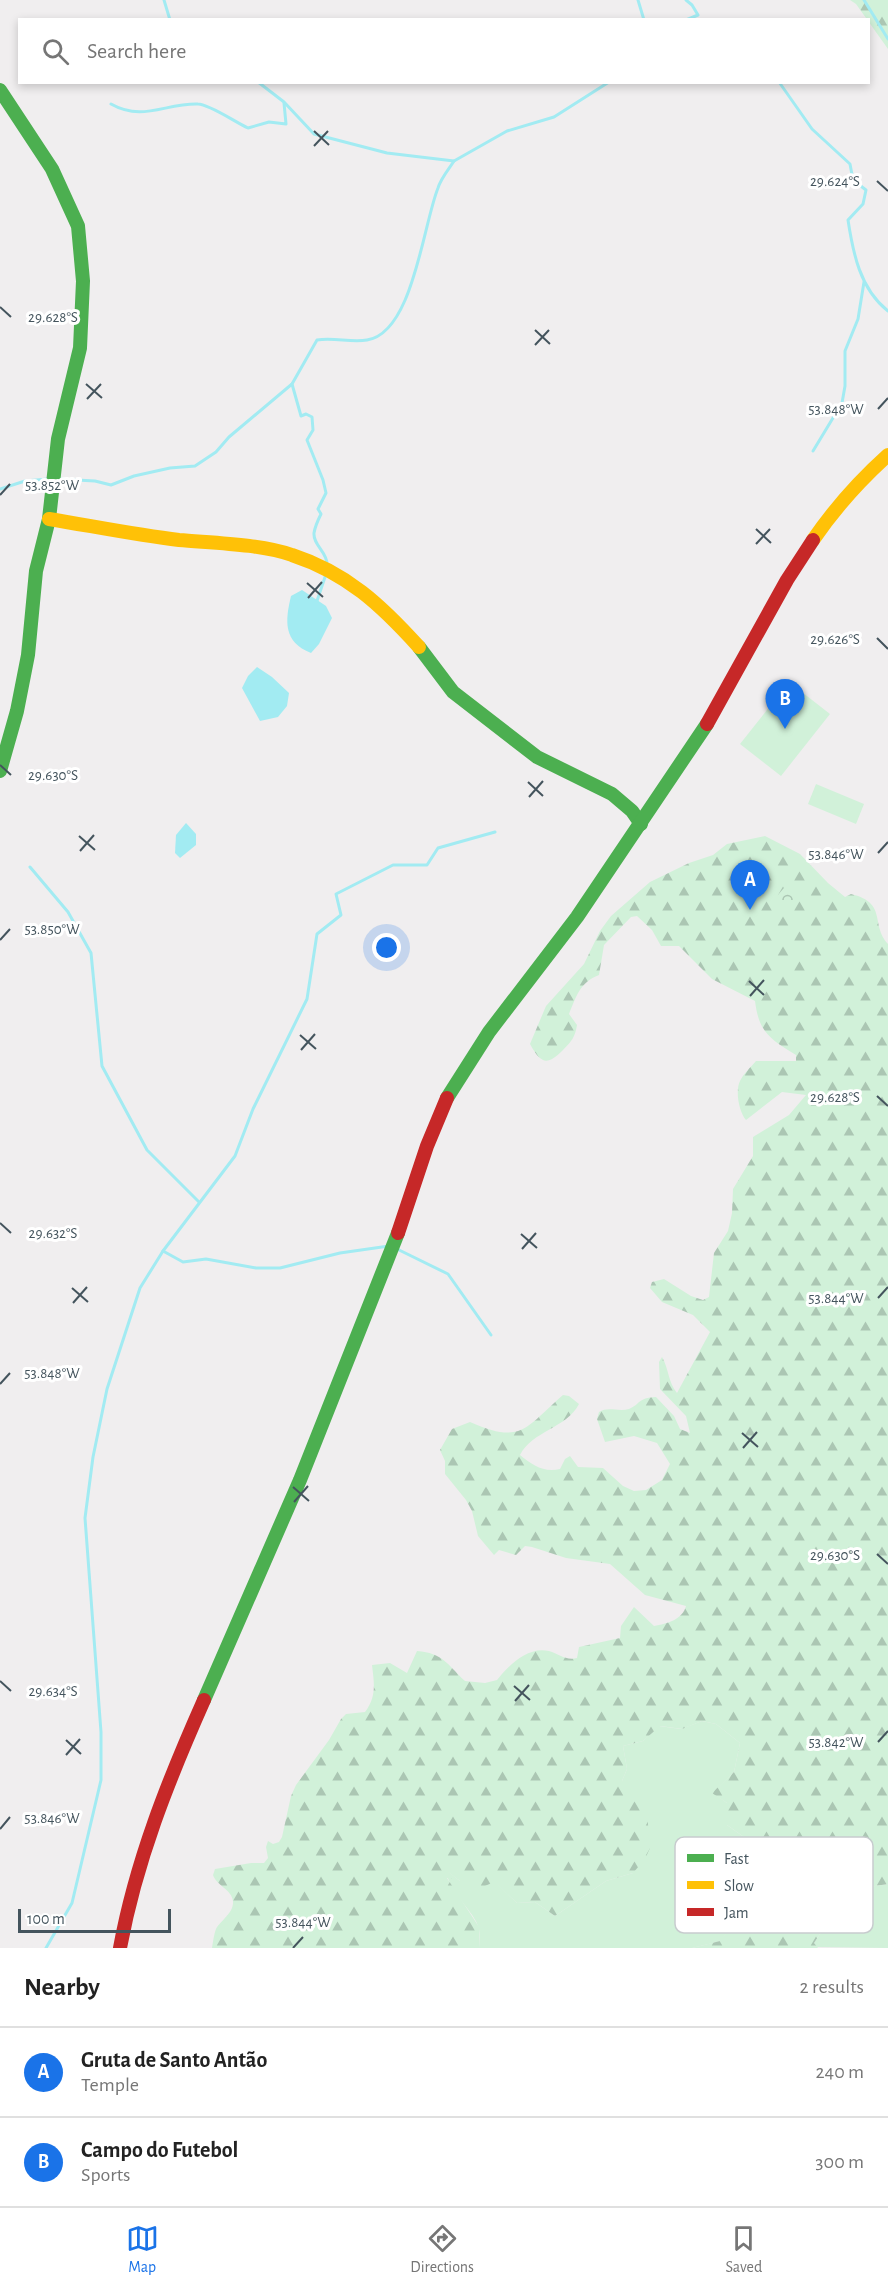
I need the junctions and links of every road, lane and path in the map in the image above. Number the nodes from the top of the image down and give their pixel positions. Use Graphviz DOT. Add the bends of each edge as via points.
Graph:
graph roads {
  1 [pos="0,90"];
  2 [pos="888,455"];
  3 [pos="49,519"];
  4 [pos="0,771"];
  5 [pos="641,824"];
  6 [pos="120,1948"];
  1 -- 3 [label="main road" via="52,169 78,226 82,281 80,348 58,439"];
  2 -- 5 [label="main road" via="843,501 817,535 708,723"];
  3 -- 4 [label="main road" via="36,572 28,655"];
  3 -- 5 [label="main road" via="156,537 265,549 291,554 326,569 384,609 453,692 537,757 612,794"];
  5 -- 6 [label="main road" via="473,1056 446,1101 313,1451 142,1850 125,1912"];
}
